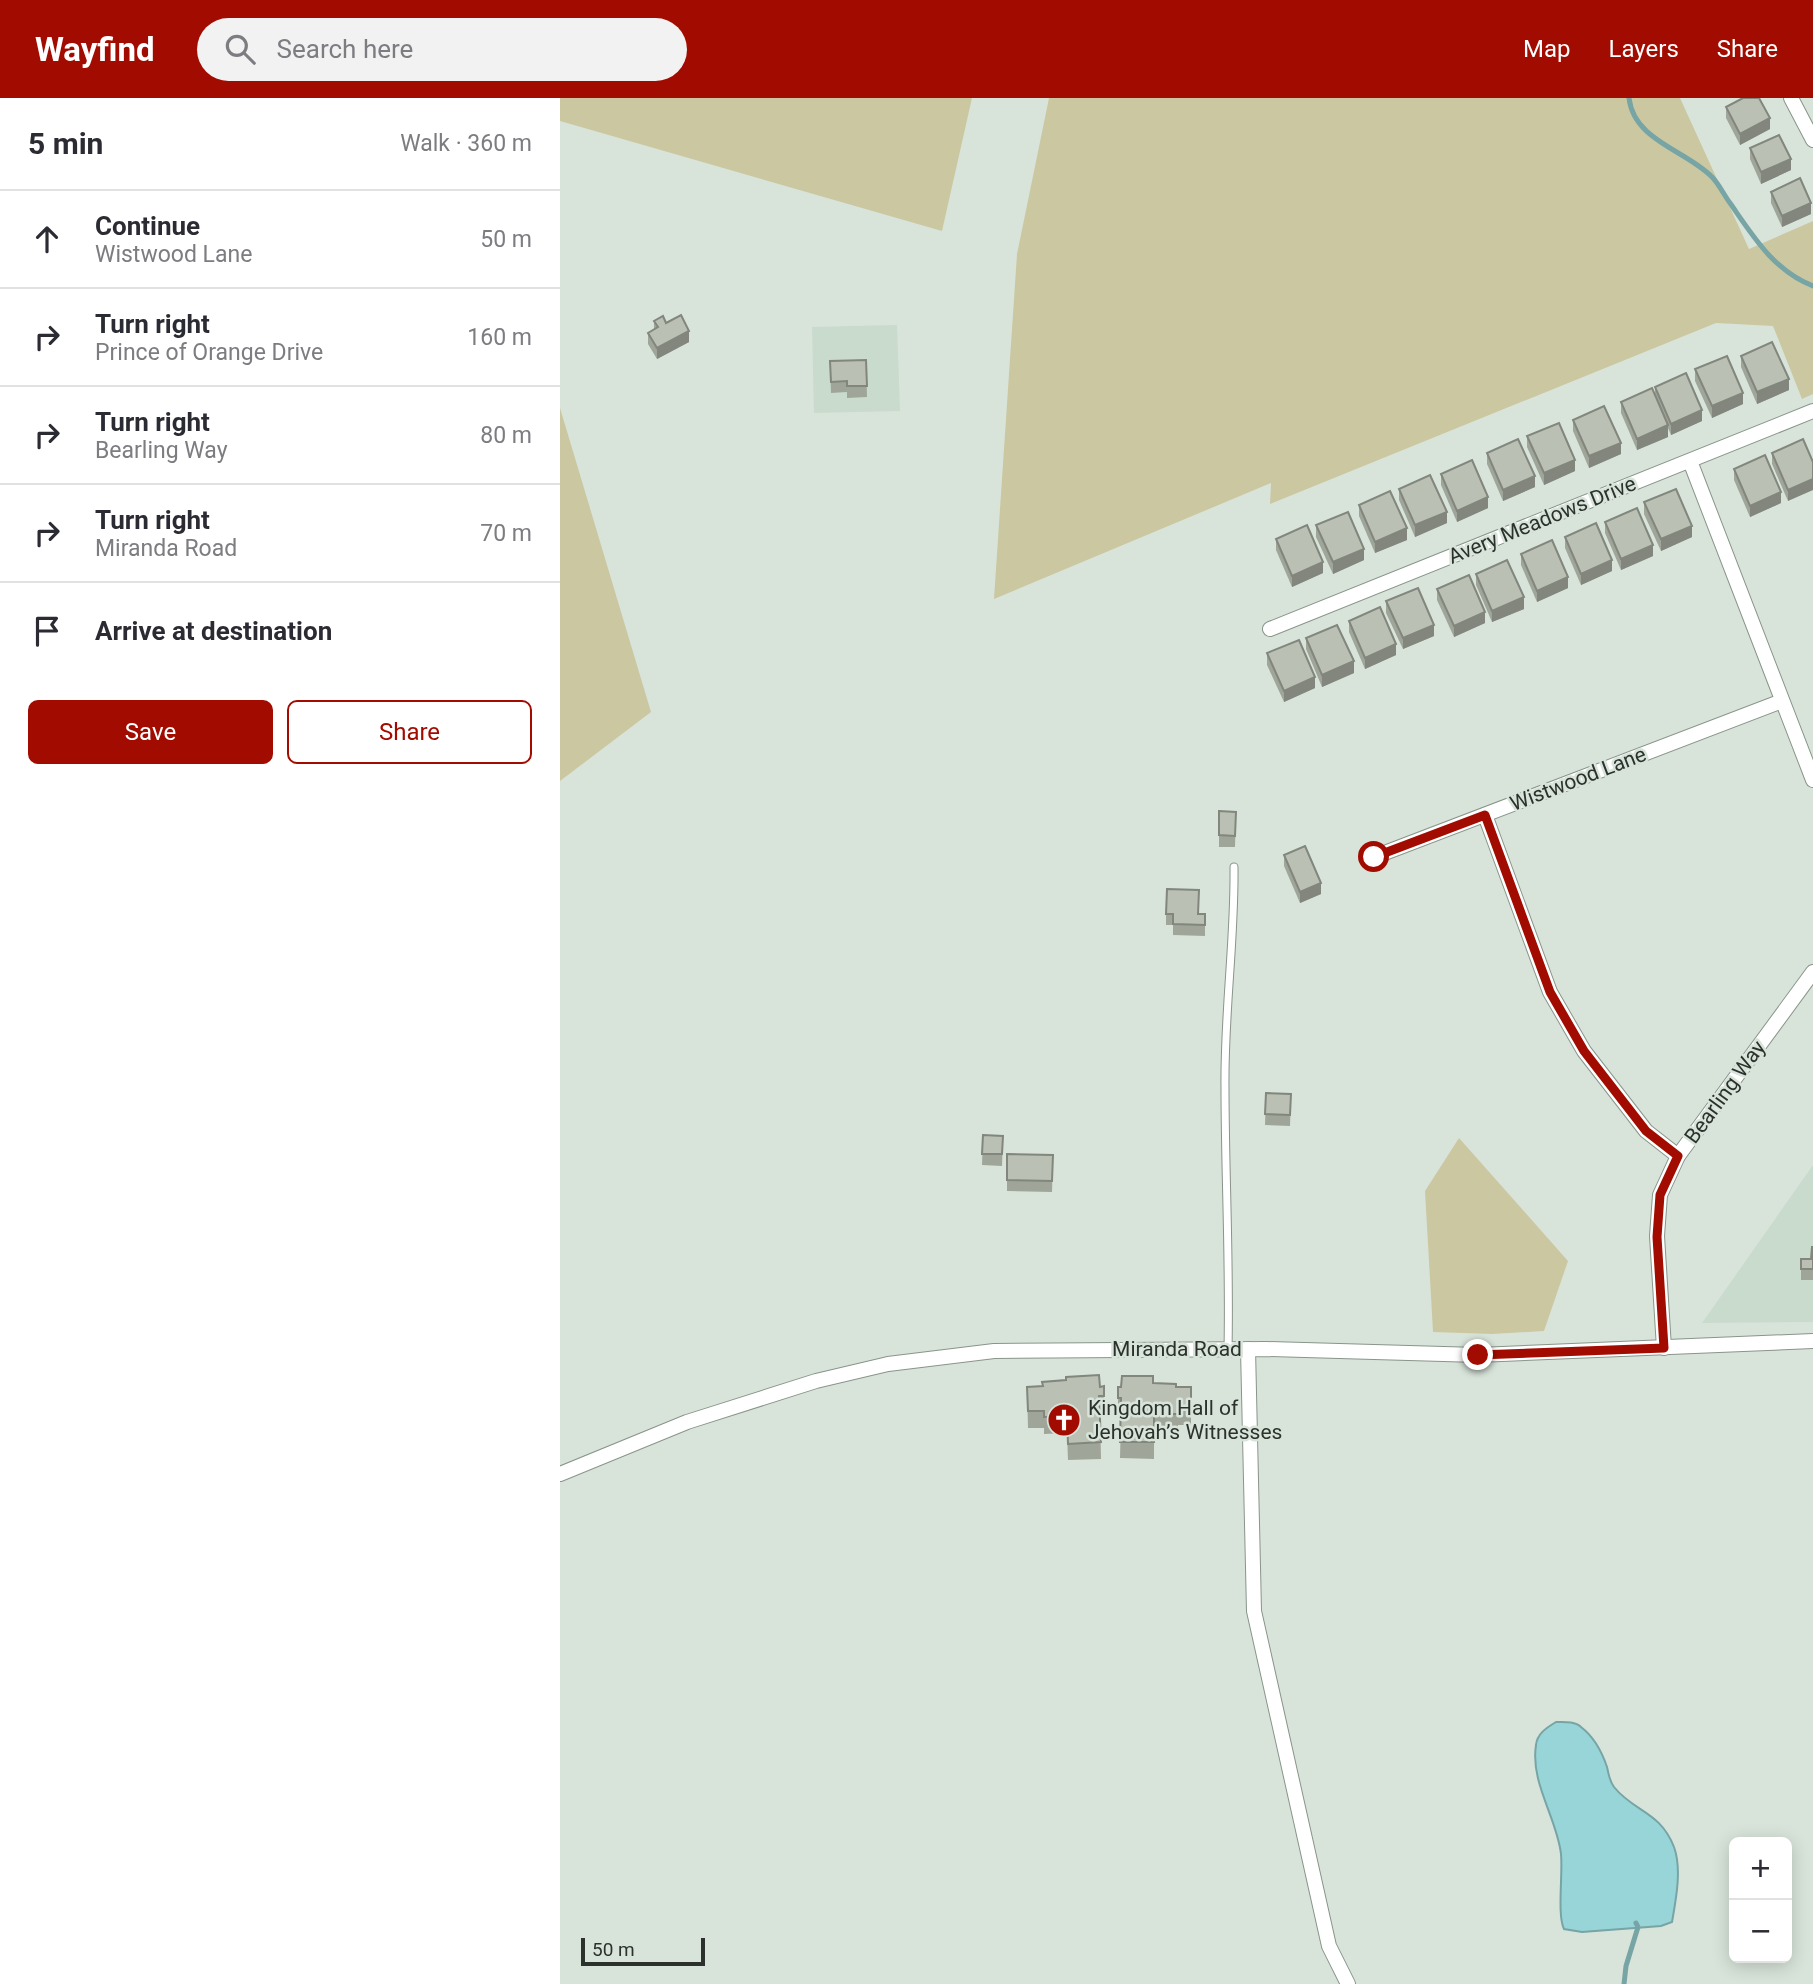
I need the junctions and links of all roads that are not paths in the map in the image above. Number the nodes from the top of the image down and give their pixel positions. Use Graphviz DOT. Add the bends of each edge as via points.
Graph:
graph roads {
  1 [pos="1791,98"];
  2 [pos="1811,130"];
  3 [pos="1813,411"];
  4 [pos="1689,461"];
  5 [pos="1270,629"];
  6 [pos="1782,701"];
  7 [pos="1813,780"];
  8 [pos="1485,815"];
  9 [pos="1374,857"];
  10 [pos="1234,867"];
  11 [pos="1813,972"];
  12 [pos="1678,1156"];
  13 [pos="1813,1341"];
  14 [pos="1664,1348"];
  15 [pos="1228,1349"];
  16 [pos="1248,1349"];
  17 [pos="560,1474"];
  18 [pos="1348,1984"];
  1 -- 2 [label="street"];
  3 -- 4 [label="street, Avery Meadows Drive"];
  4 -- 5 [label="street, Avery Meadows Drive"];
  4 -- 6 [label="street"];
  6 -- 7 [label="street"];
  6 -- 8 [label="street, Wistwood Lane"];
  8 -- 9 [label="street, Wistwood Lane"];
  8 -- 12 [label="street" via="1550,992 1591,1061 1646,1131"];
  10 -- 15 [label="lane" via="1225,1085"];
  11 -- 12 [label="street, Bearling Way"];
  12 -- 14 [label="street, Bearling Way" via="1660,1195 1657,1237"];
  13 -- 14 [label="street, Miranda Road"];
  14 -- 16 [label="street, Miranda Road" via="1478,1355"];
  15 -- 16 [label="street, Miranda Road"];
  15 -- 17 [label="street, Miranda Road" via="1032,1349 888,1364 726,1409"];
  16 -- 18 [label="street" via="1254,1611 1329,1946"];
}
